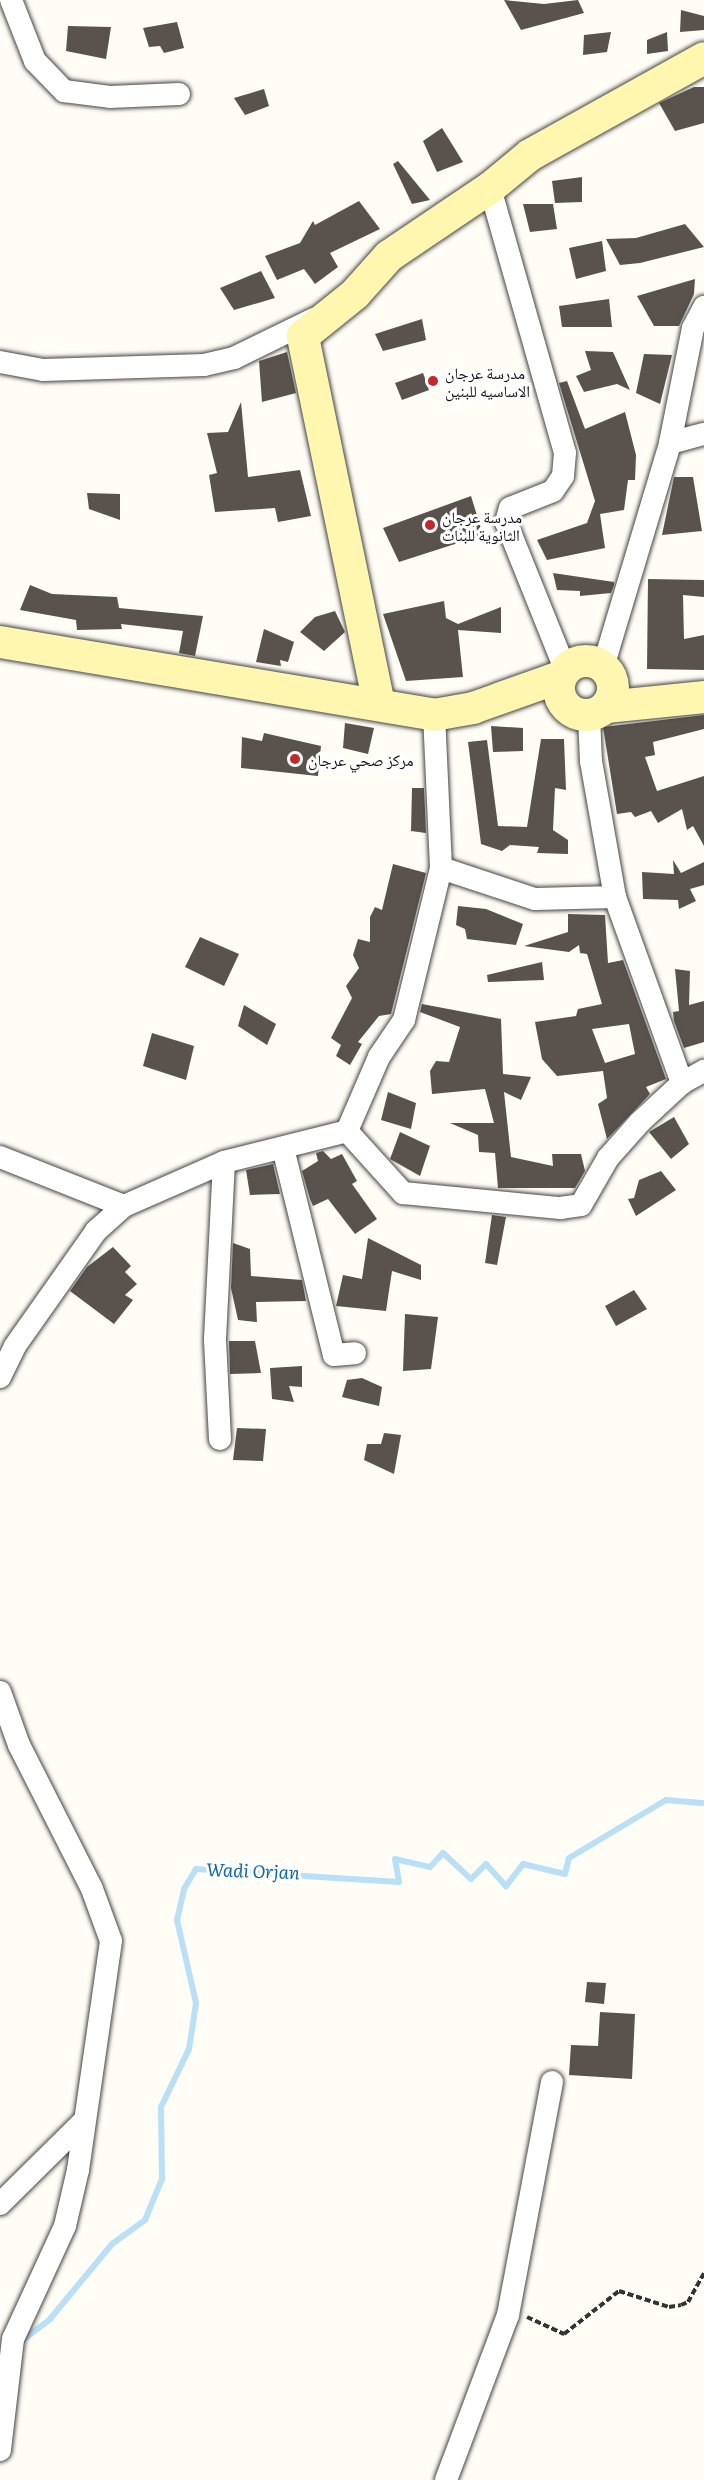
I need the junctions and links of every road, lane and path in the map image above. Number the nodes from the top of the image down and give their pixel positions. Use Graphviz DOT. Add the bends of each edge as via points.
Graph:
graph roads {
  1 [pos="11,0"];
  2 [pos="704,58"];
  3 [pos="180,94"];
  4 [pos="490,188"];
  5 [pos="704,307"];
  6 [pos="330,311"];
  7 [pos="0,362"];
  8 [pos="704,435"];
  9 [pos="670,443"];
  10 [pos="0,642"];
  11 [pos="603,667"];
  12 [pos="563,673"];
  13 [pos="704,697"];
  14 [pos="379,704"];
  15 [pos="473,708"];
  16 [pos="588,710"];
  17 [pos="434,715"];
  18 [pos="441,868"];
  19 [pos="615,897"];
  20 [pos="704,1071"];
  21 [pos="682,1083"];
  22 [pos="347,1131"];
  23 [pos="283,1148"];
  24 [pos="0,1157"];
  25 [pos="224,1162"];
  26 [pos="124,1206"];
  27 [pos="355,1353"];
  28 [pos="0,1377"];
  29 [pos="220,1439"];
  30 [pos="0,1692"];
  31 [pos="552,2082"];
  32 [pos="84,2121"];
  33 [pos="0,2204"];
  34 [pos="704,2273"];
  35 [pos="508,2315"];
  36 [pos="0,2450"];
  37 [pos="446,2480"];
  1 -- 3 [label="street" via="35,61 64,91 110,97"];
  2 -- 4 [label="street" via="530,154"];
  4 -- 6 [label="street" via="398,249"];
  4 -- 12 [label="street" via="565,453 563,476 553,491 510,508 506,522"];
  5 -- 9 [label="street" via="686,355"];
  6 -- 7 [label="street" via="234,358 204,365 43,370"];
  6 -- 14 [label="street" via="303,336"];
  8 -- 9 [label="street"];
  9 -- 11 [label="street"];
  10 -- 14 [label="street"];
  11 -- 12 [label="street" via="584,660"];
  11 -- 16 [label="street" via="613,681"];
  12 -- 15 [label="street"];
  12 -- 16 [label="street" via="558,689"];
  13 -- 16 [label="street"];
  14 -- 17 [label="street"];
  15 -- 16 [label="street"];
  15 -- 17 [label="street"];
  16 -- 19 [label="street" via="591,761"];
  17 -- 18 [label="street"];
  18 -- 19 [label="street" via="535,898"];
  18 -- 22 [label="street" via="404,1020 379,1057"];
  19 -- 21 [label="street"];
  20 -- 21 [label="street"];
  21 -- 22 [label="street" via="608,1158 589,1197 581,1205 561,1208 403,1193"];
  22 -- 23 [label="street"];
  23 -- 25 [label="street"];
  23 -- 27 [label="street" via="334,1355"];
  24 -- 26 [label="street"];
  25 -- 26 [label="street"];
  25 -- 29 [label="street" via="215,1339"];
  26 -- 28 [label="street" via="96,1231 15,1346"];
  30 -- 32 [label="street" via="19,1745 92,1889 111,1941"];
  31 -- 35 [label="street"];
  32 -- 33 [label="street"];
  32 -- 36 [label="street" via="65,2226 13,2339"];
  34 -- 35 [label="path" via="688,2302 669,2307 619,2291 564,2334 539,2318"];
  35 -- 37 [label="street"];
}
